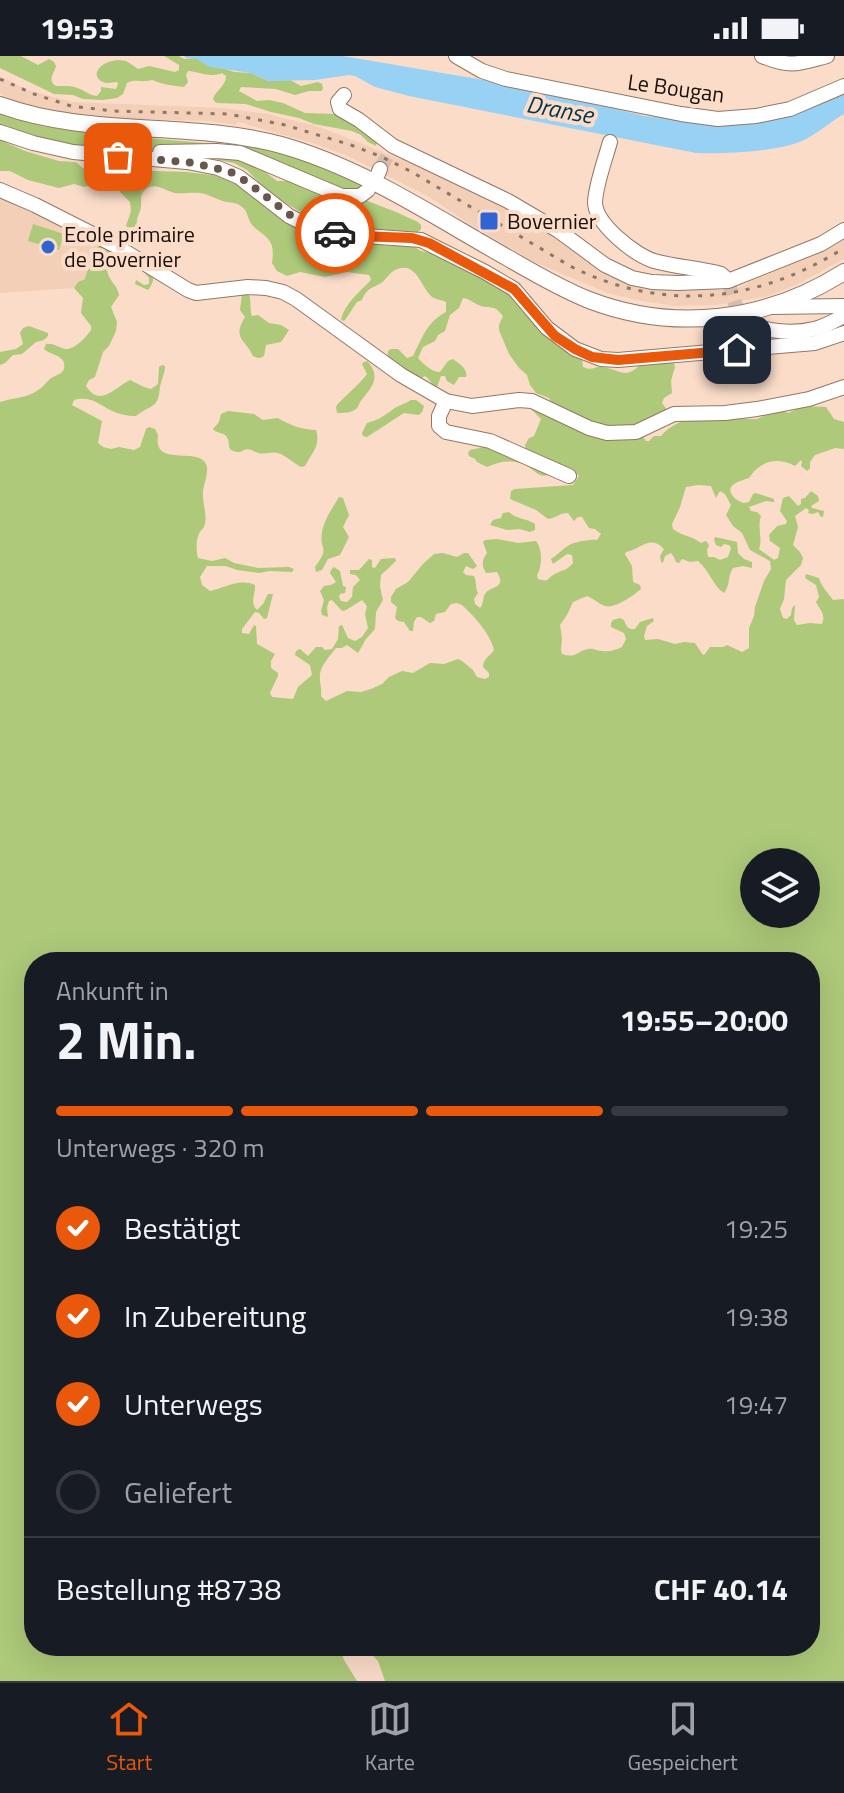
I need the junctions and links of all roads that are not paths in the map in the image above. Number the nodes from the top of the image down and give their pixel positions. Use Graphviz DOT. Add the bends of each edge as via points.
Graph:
graph roads {
  1 [pos="456,56"];
  2 [pos="762,56"];
  3 [pos="827,56"];
  4 [pos="844,86"];
  5 [pos="344,95"];
  6 [pos="0,105"];
  7 [pos="0,132"];
  8 [pos="610,142"];
  9 [pos="141,158"];
  10 [pos="0,190"];
  11 [pos="368,190"];
  12 [pos="844,230"];
  13 [pos="844,272"];
  14 [pos="728,281"];
  15 [pos="844,306"];
  16 [pos="771,307"];
  17 [pos="844,316"];
  18 [pos="749,323"];
  19 [pos="844,333"];
  20 [pos="844,387"];
  21 [pos="446,401"];
  22 [pos="569,476"];
  1 -- 4 [label="street, Le Bougan" via="506,79 706,118 780,112"];
  2 -- 3 [label="street" via="791,65"];
  5 -- 14 [label="street" via="340,109 365,124 390,151 521,208 623,275 664,283"];
  6 -- 16 [label="main road" via="58,121 219,133 298,150 393,193 555,284 616,308 700,319"];
  7 -- 9 [label="street" via="73,152"];
  8 -- 14 [label="street" via="595,200 601,222 647,258 721,274"];
  9 -- 11 [label="street" via="168,151 228,151 342,196 360,196"];
  9 -- 19 [label="street" via="229,171 289,216 322,230 429,243 514,289 555,336 601,359 815,343"];
  10 -- 21 [label="street" via="116,246 196,293 248,287 283,292"];
  12 -- 14 [label="street"];
  13 -- 16 [label="main road"];
  15 -- 16 [label="street"];
  17 -- 18 [label="street" via="801,331"];
  20 -- 21 [label="street" via="757,409 674,414 627,433 589,428 532,401 472,406"];
  21 -- 22 [label="street" via="439,416 439,426 446,432 490,441"];
}
